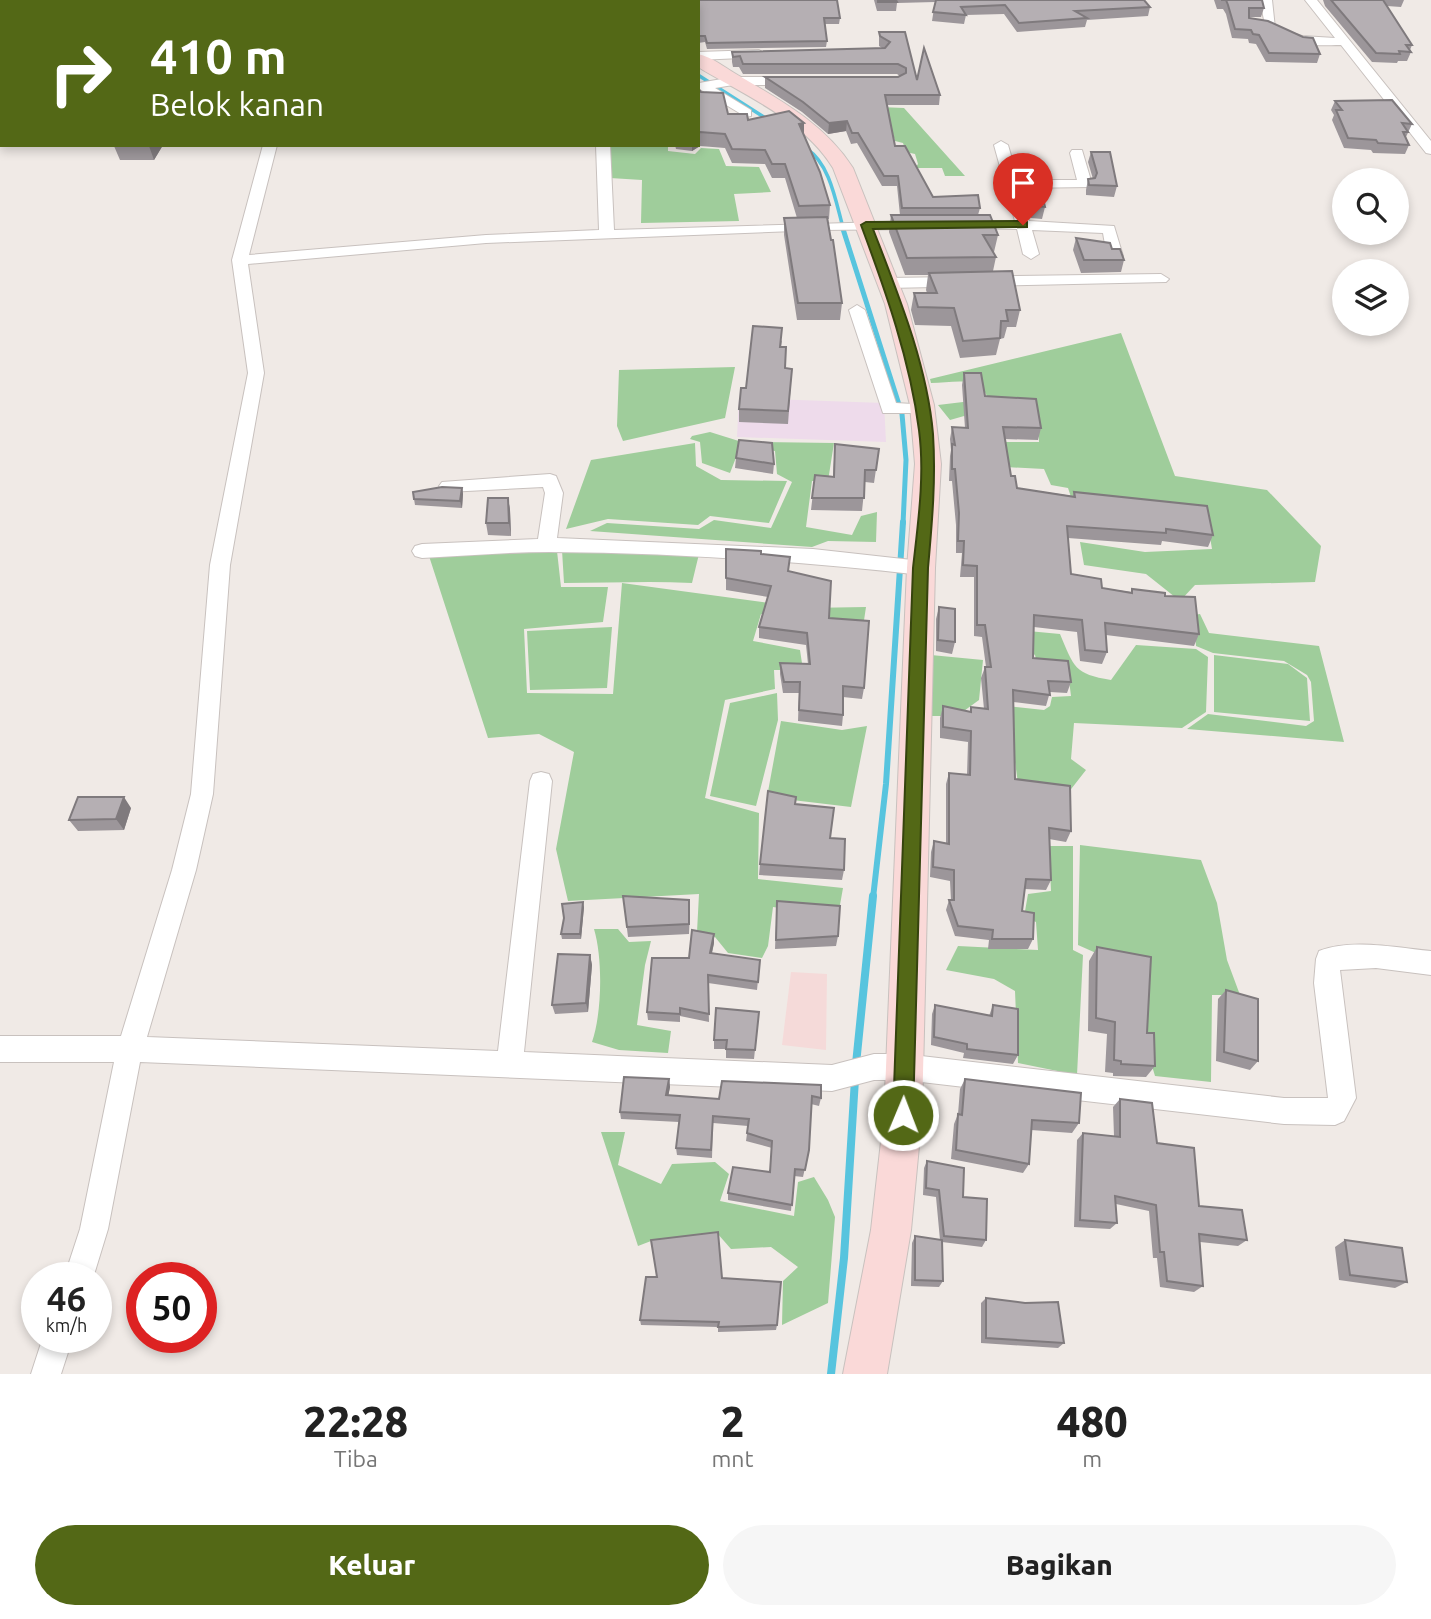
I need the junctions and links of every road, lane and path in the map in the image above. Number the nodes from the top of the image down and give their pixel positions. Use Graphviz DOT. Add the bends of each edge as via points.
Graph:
graph roads {
  1 [pos="1266,0"];
  2 [pos="1311,0"];
  3 [pos="1252,22"];
  4 [pos="1272,25"];
  5 [pos="1346,42"];
  6 [pos="773,53"];
  7 [pos="711,73"];
  8 [pos="801,81"];
  9 [pos="1001,145"];
  10 [pos="269,147"];
  11 [pos="603,147"];
  12 [pos="1431,150"];
  13 [pos="1077,153"];
  14 [pos="1011,184"];
  15 [pos="1023,225"];
  16 [pos="862,226"];
  17 [pos="607,234"];
  18 [pos="1031,254"];
  19 [pos="1115,256"];
  20 [pos="240,260"];
  21 [pos="1161,279"];
  22 [pos="888,283"];
  23 [pos="857,310"];
  24 [pos="910,409"];
  25 [pos="448,486"];
  26 [pos="547,545"];
  27 [pos="422,551"];
  28 [pos="915,567"];
  29 [pos="541,781"];
  30 [pos="1431,963"];
  31 [pos="0,1049"];
  32 [pos="130,1049"];
  33 [pos="510,1064"];
  34 [pos="904,1068"];
  35 [pos="83,1262"];
  36 [pos="53,1353"];
  37 [pos="46,1374"];
  38 [pos="865,1374"];
  1 -- 4 [label="street"];
  2 -- 5 [label="street"];
  3 -- 4 [label="street"];
  4 -- 5 [label="street" via="1301,40"];
  5 -- 12 [label="street"];
  6 -- 7 [label="street"];
  7 -- 8 [label="street"];
  7 -- 16 [label="main road" via="754,114 798,121 835,156 853,187"];
  9 -- 14 [label="street"];
  10 -- 20 [label="street"];
  11 -- 17 [label="street"];
  13 -- 14 [label="street" via="1082,186"];
  14 -- 15 [label="street"];
  15 -- 16 [label="street"];
  15 -- 18 [label="street"];
  15 -- 19 [label="street" via="1109,229"];
  16 -- 17 [label="street"];
  16 -- 22 [label="main road"];
  17 -- 20 [label="street" via="486,239"];
  20 -- 32 [label="street" via="256,373 219,565 202,794"];
  21 -- 22 [label="street"];
  22 -- 24 [label="main road" via="916,376"];
  23 -- 24 [label="street" via="889,409"];
  24 -- 28 [label="main road" via="928,488"];
  25 -- 26 [label="street" via="550,480 554,492"];
  26 -- 27 [label="street"];
  26 -- 28 [label="street" via="723,551"];
  28 -- 34 [label="main road"];
  29 -- 33 [label="street"];
  30 -- 34 [label="street" via="1376,957 1328,959 1327,983 1343,1098 1335,1112 1284,1111"];
  31 -- 32 [label="street"];
  32 -- 33 [label="street"];
  32 -- 35 [label="street"];
  33 -- 34 [label="street" via="832,1077 874,1067"];
  34 -- 38 [label="main road" via="891,1230"];
  36 -- 37 [label="street"];
}
